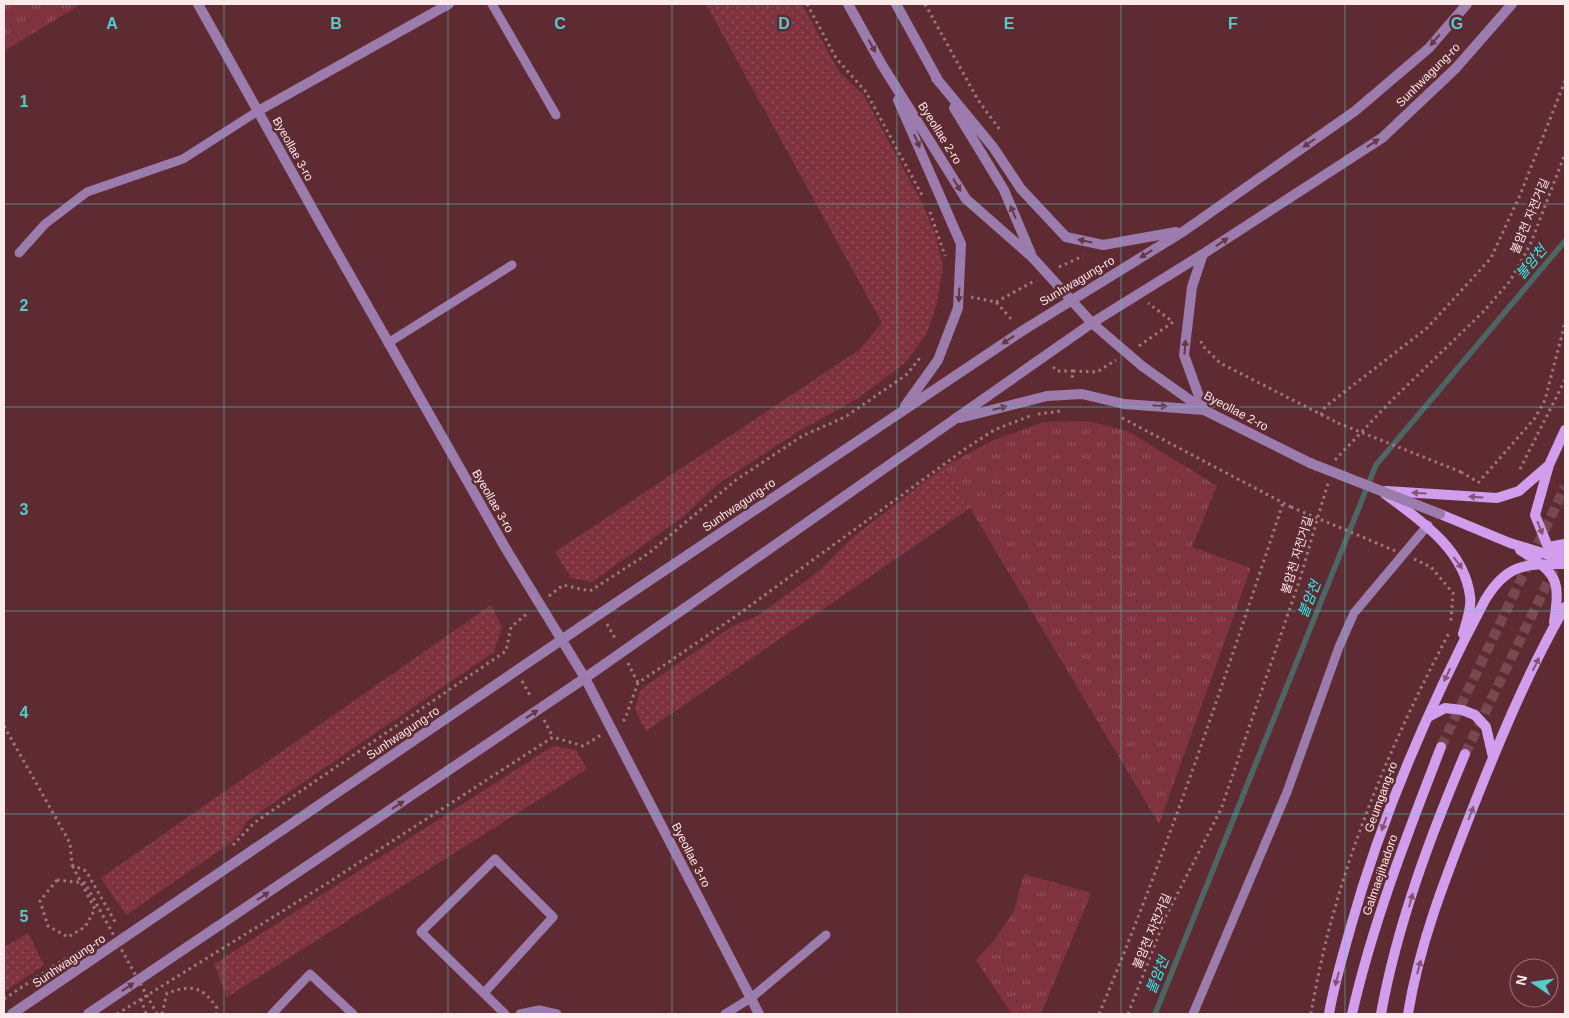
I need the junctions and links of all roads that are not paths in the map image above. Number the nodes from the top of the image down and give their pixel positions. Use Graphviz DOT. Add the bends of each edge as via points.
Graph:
graph roads {
  1 [pos="198,4"];
  2 [pos="449,4"];
  3 [pos="492,4"];
  4 [pos="848,4"];
  5 [pos="896,4"];
  6 [pos="1467,4"];
  7 [pos="1512,4"];
  8 [pos="882,65"];
  9 [pos="936,78"];
  10 [pos="258,111"];
  11 [pos="556,115"];
  12 [pos="1184,231"];
  13 [pos="19,253"];
  14 [pos="1203,254"];
  15 [pos="1032,257"];
  16 [pos="512,265"];
  17 [pos="1070,299"];
  18 [pos="1092,323"];
  19 [pos="388,343"];
  20 [pos="1204,410"];
  21 [pos="902,412"];
  22 [pos="953,420"];
  23 [pos="1565,430"];
  24 [pos="1549,465"];
  25 [pos="1380,491"];
  26 [pos="1440,514"];
  27 [pos="1428,525"];
  28 [pos="1510,543"];
  29 [pos="1565,544"];
  30 [pos="1548,547"];
  31 [pos="1565,558"];
  32 [pos="1543,564"];
  33 [pos="1565,564"];
  34 [pos="1565,607"];
  35 [pos="1553,628"];
  36 [pos="562,640"];
  37 [pos="1460,647"];
  38 [pos="585,678"];
  39 [pos="1428,717"];
  40 [pos="1441,747"];
  41 [pos="1465,754"];
  42 [pos="1493,758"];
  43 [pos="826,935"];
  44 [pos="484,993"];
  45 [pos="751,998"];
  46 [pos="12,1014"];
  47 [pos="88,1014"];
  48 [pos="272,1014"];
  49 [pos="353,1014"];
  50 [pos="505,1014"];
  51 [pos="520,1014"];
  52 [pos="557,1014"];
  53 [pos="725,1014"];
  54 [pos="759,1014"];
  55 [pos="1193,1014"];
  56 [pos="1330,1014"];
  57 [pos="1352,1014"];
  58 [pos="1381,1014"];
  59 [pos="1408,1014"];
  1 -- 10 [label="street, Byeollae 3-ro"];
  2 -- 10 [label="street"];
  3 -- 11 [label="lane"];
  4 -- 8 [label="street, Byeollae 2-ro, one-way"];
  5 -- 9 [label="street, Byeollae 2-ro"];
  6 -- 12 [label="street, Sunhwagung-ro, one-way" via="1428,48 1355,110"];
  14 -- 7 [label="street, Sunhwagung-ro, one-way" via="1382,138 1456,68"];
  8 -- 15 [label="street, Byeollae 2-ro, one-way" via="966,199"];
  8 -- 21 [label="street, one-way" via="961,244 958,308 938,360"];
  12 -- 9 [label="street, one-way" via="1104,245 1066,237 1021,189 993,147"];
  15 -- 9 [label="street, Byeollae 2-ro, one-way" via="1004,190"];
  10 -- 13 [label="lane" via="183,159 86,192 45,224"];
  10 -- 19 [label="street, Byeollae 3-ro"];
  12 -- 17 [label="street, Sunhwagung-ro, one-way"];
  14 -- 18 [label="street, Sunhwagung-ro"];
  20 -- 14 [label="street, one-way" via="1184,354 1192,287"];
  15 -- 17 [label="street, Byeollae 2-ro"];
  16 -- 19 [label="lane"];
  17 -- 18 [label="street, Byeollae 2-ro"];
  17 -- 21 [label="street, Sunhwagung-ro, one-way"];
  18 -- 20 [label="street, Byeollae 2-ro" via="1142,366"];
  18 -- 22 [label="street, Sunhwagung-ro"];
  19 -- 36 [label="street, Byeollae 3-ro"];
  22 -- 20 [label="street, one-way" via="1047,396 1082,394 1124,404"];
  20 -- 25 [label="street, Byeollae 2-ro, bridge" via="1310,463"];
  21 -- 36 [label="street, Sunhwagung-ro"];
  22 -- 38 [label="street, Sunhwagung-ro"];
  23 -- 24 [label="main road"];
  24 -- 25 [label="main road, one-way, bridge" via="1519,491 1497,498"];
  24 -- 30 [label="main road, one-way" via="1535,516"];
  25 -- 26 [label="street, Byeollae 2-ro, bridge"];
  25 -- 27 [label="main road, bridge"];
  26 -- 28 [label="main road"];
  27 -- 37 [label="main road, one-way" via="1463,570 1471,598"];
  27 -- 55 [label="lane" via="1400,553 1354,613 1287,792"];
  28 -- 30 [label="main road"];
  28 -- 31 [label="main road"];
  28 -- 32 [label="main road"];
  29 -- 30 [label="main road"];
  30 -- 31 [label="main road"];
  32 -- 33 [label="main road, Geumgang-ro"];
  32 -- 35 [label="main road" via="1555,577 1557,602"];
  32 -- 37 [label="main road, Geumgang-ro" via="1512,568 1493,586"];
  34 -- 35 [label="main road"];
  42 -- 35 [label="main road, one-way"];
  36 -- 38 [label="street, Byeollae 3-ro"];
  36 -- 46 [label="street, Sunhwagung-ro"];
  37 -- 39 [label="main road, Geumgang-ro, one-way"];
  38 -- 45 [label="street, Byeollae 3-ro"];
  47 -- 38 [label="street, Sunhwagung-ro, one-way"];
  39 -- 42 [label="main road" via="1445,708 1475,715 1486,727"];
  39 -- 56 [label="main road, Geumgang-ro, one-way" via="1412,749 1365,876 1333,990"];
  40 -- 57 [label="main road, Galmaejihadoro" via="1394,870 1366,955"];
  58 -- 41 [label="main road, one-way" via="1386,983 1418,876"];
  59 -- 42 [label="main road, one-way" via="1437,900"];
  43 -- 45 [label="lane"];
  44 -- 44 [label="lane" via="421,932 495,859 553,917"];
  44 -- 50 [label="lane"];
  45 -- 53 [label="lane"];
  45 -- 54 [label="street, Byeollae 3-ro"];
  48 -- 49 [label="lane" via="310,974"];
  51 -- 52 [label="lane" via="539,1010"];
}
